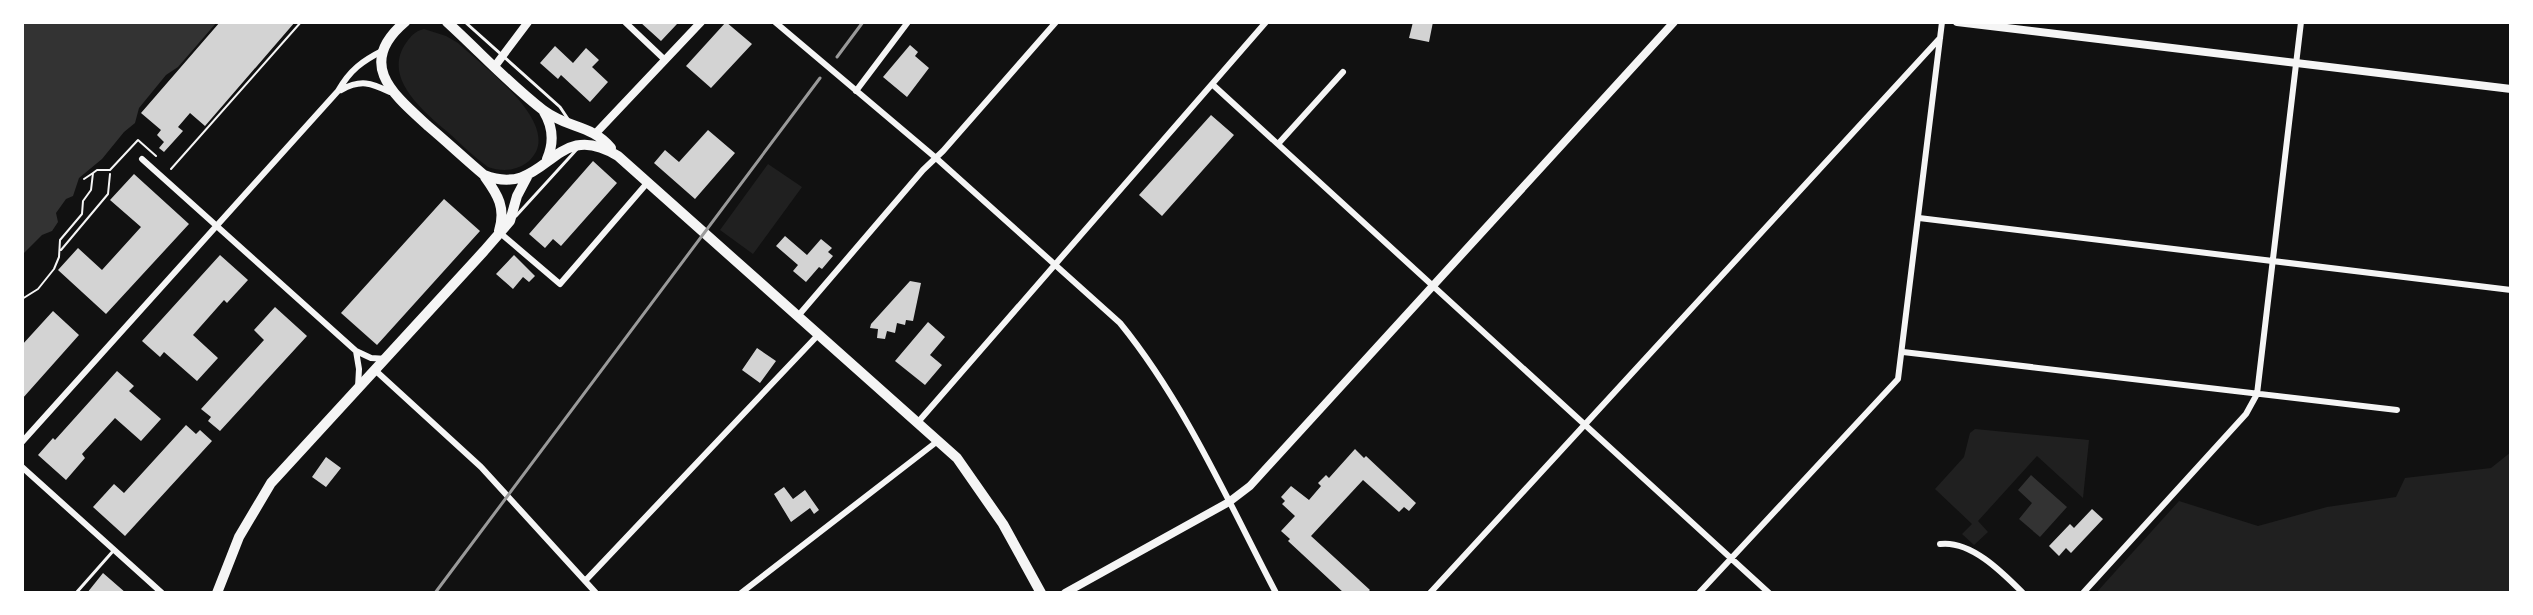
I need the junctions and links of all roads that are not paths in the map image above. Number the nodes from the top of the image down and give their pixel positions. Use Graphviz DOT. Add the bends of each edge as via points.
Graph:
graph roads {
  1 [pos="404,22"];
  2 [pos="447,22"];
  3 [pos="465,22"];
  4 [pos="528,22"];
  5 [pos="625,22"];
  6 [pos="701,22"];
  7 [pos="775,22"];
  8 [pos="908,22"];
  9 [pos="1056,22"];
  10 [pos="1266,22"];
  11 [pos="1674,22"];
  12 [pos="1942,22"];
  13 [pos="1957,22"];
  14 [pos="2301,22"];
  15 [pos="1940,38"];
  16 [pos="384,50"];
  17 [pos="504,57"];
  18 [pos="665,60"];
  19 [pos="2296,62"];
  20 [pos="495,66"];
  21 [pos="1343,72"];
  22 [pos="1212,84"];
  23 [pos="2511,89"];
  24 [pos="338,91"];
  25 [pos="856,91"];
  26 [pos="392,92"];
  27 [pos="543,110"];
  28 [pos="572,126"];
  29 [pos="596,133"];
  30 [pos="1278,144"];
  31 [pos="582,145"];
  32 [pos="618,156"];
  33 [pos="936,158"];
  34 [pos="142,159"];
  35 [pos="547,159"];
  36 [pos="484,175"];
  37 [pos="527,177"];
  38 [pos="648,182"];
  39 [pos="1919,218"];
  40 [pos="510,221"];
  41 [pos="216,226"];
  42 [pos="499,232"];
  43 [pos="2273,260"];
  44 [pos="1056,264"];
  45 [pos="1433,287"];
  46 [pos="2511,290"];
  47 [pos="798,316"];
  48 [pos="819,334"];
  49 [pos="356,351"];
  50 [pos="1903,352"];
  51 [pos="387,359"];
  52 [pos="376,371"];
  53 [pos="358,390"];
  54 [pos="2257,394"];
  55 [pos="2397,410"];
  56 [pos="919,421"];
  57 [pos="1585,425"];
  58 [pos="939,440"];
  59 [pos="22,442"];
  60 [pos="22,467"];
  61 [pos="1229,502"];
  62 [pos="1940,544"];
  63 [pos="114,550"];
  64 [pos="1731,559"];
  65 [pos="585,581"];
  66 [pos="76,593"];
  67 [pos="162,593"];
  68 [pos="217,593"];
  69 [pos="596,593"];
  70 [pos="741,593"];
  71 [pos="1041,593"];
  72 [pos="1065,593"];
  73 [pos="1276,593"];
  74 [pos="1430,593"];
  75 [pos="1699,593"];
  76 [pos="1769,593"];
  77 [pos="2023,593"];
  78 [pos="2083,593"];
  1 -- 16 [label="main road"];
  2 -- 20 [label="main road"];
  3 -- 17 [label="lane"];
  4 -- 17 [label="street"];
  5 -- 18 [label="street"];
  6 -- 18 [label="street"];
  7 -- 25 [label="street"];
  8 -- 25 [label="street"];
  9 -- 33 [label="street"];
  10 -- 22 [label="street"];
  11 -- 45 [label="street"];
  12 -- 15 [label="street"];
  13 -- 19 [label="street"];
  14 -- 19 [label="street"];
  15 -- 39 [label="street"];
  15 -- 57 [label="street"];
  16 -- 24 [label="street" via="357,65"];
  16 -- 26 [label="main road" via="382,72"];
  17 -- 20 [label="street"];
  17 -- 28 [label="lane" via="560,107"];
  18 -- 29 [label="street"];
  19 -- 23 [label="street"];
  19 -- 43 [label="street"];
  20 -- 27 [label="main road"];
  21 -- 30 [label="street"];
  22 -- 30 [label="street"];
  22 -- 44 [label="street"];
  24 -- 26 [label="street" via="364,82"];
  24 -- 41 [label="street"];
  25 -- 33 [label="street"];
  26 -- 36 [label="main road"];
  27 -- 28 [label="main road"];
  27 -- 35 [label="main road" via="552,136"];
  28 -- 29 [label="main road"];
  29 -- 32 [label="main road"];
  30 -- 45 [label="street"];
  31 -- 32 [label="main road" via="598,145"];
  31 -- 35 [label="main road"];
  31 -- 40 [label="lane"];
  32 -- 38 [label="main road"];
  33 -- 44 [label="street"];
  33 -- 47 [label="street"];
  34 -- 41 [label="street"];
  35 -- 37 [label="main road"];
  36 -- 37 [label="main road" via="506,181"];
  36 -- 42 [label="main road" via="501,202"];
  37 -- 40 [label="main road"];
  38 -- 42 [label="street" via="560,284"];
  38 -- 47 [label="main road"];
  39 -- 43 [label="street"];
  39 -- 50 [label="street"];
  40 -- 42 [label="main road"];
  41 -- 49 [label="street"];
  41 -- 59 [label="street"];
  42 -- 51 [label="main road"];
  43 -- 46 [label="street"];
  43 -- 54 [label="street"];
  44 -- 56 [label="street"];
  44 -- 61 [label="street" via="1120,323 1145,354"];
  45 -- 57 [label="street"];
  45 -- 61 [label="street" via="1266,470"];
  47 -- 48 [label="main road"];
  48 -- 56 [label="main road"];
  48 -- 65 [label="street"];
  49 -- 51 [label="street"];
  49 -- 53 [label="street"];
  50 -- 54 [label="street"];
  50 -- 64 [label="street" via="1896,383"];
  51 -- 52 [label="main road"];
  52 -- 53 [label="main road"];
  52 -- 65 [label="street" via="481,467"];
  53 -- 68 [label="main road" via="266,489"];
  54 -- 55 [label="street"];
  54 -- 78 [label="street" via="2246,414"];
  56 -- 58 [label="main road"];
  57 -- 64 [label="street"];
  57 -- 74 [label="street"];
  58 -- 70 [label="street"];
  58 -- 71 [label="main road" via="975,481"];
  60 -- 63 [label="street"];
  61 -- 72 [label="street"];
  61 -- 73 [label="street"];
  62 -- 77 [label="street" via="1963,547"];
  63 -- 66 [label="lane"];
  63 -- 67 [label="street"];
  64 -- 75 [label="street"];
  64 -- 76 [label="street"];
  65 -- 69 [label="street"];
}
